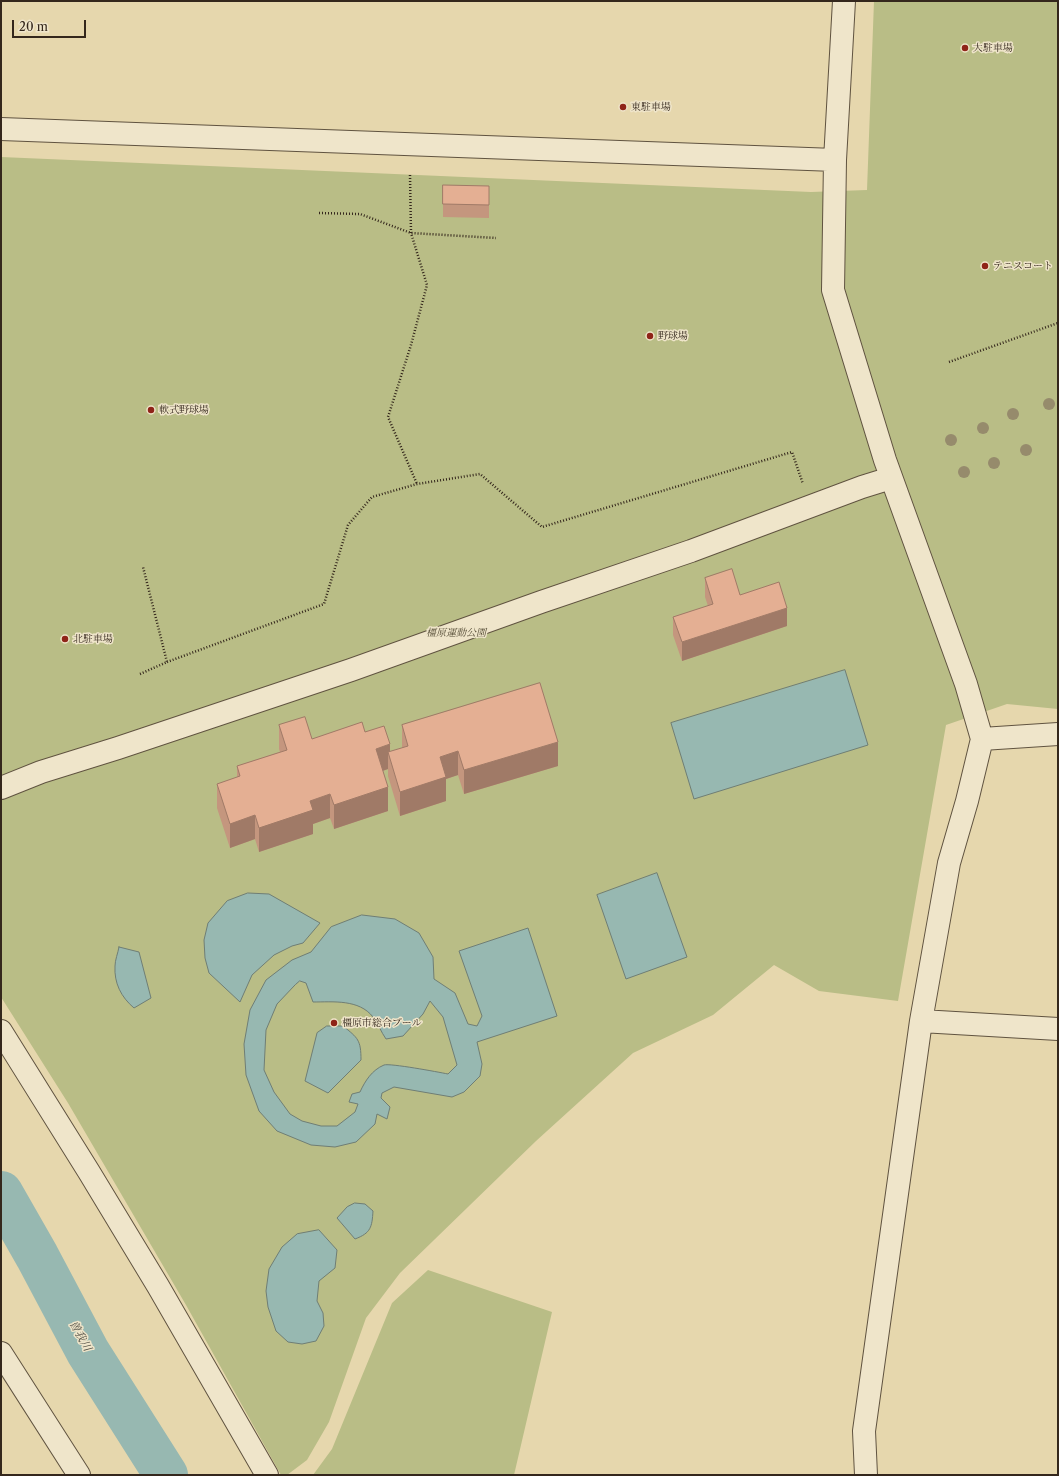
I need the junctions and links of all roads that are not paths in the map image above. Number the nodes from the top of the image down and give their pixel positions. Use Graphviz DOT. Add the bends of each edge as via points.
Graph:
graph roads {
  1 [pos="844,1"];
  2 [pos="1,129"];
  3 [pos="835,160"];
  4 [pos="891,478"];
  5 [pos="1058,734"];
  6 [pos="982,739"];
  7 [pos="1,788"];
  8 [pos="921,1021"];
  9 [pos="1058,1029"];
  10 [pos="2,1033"];
  11 [pos="1,1353"];
  12 [pos="79,1475"];
  13 [pos="267,1475"];
  14 [pos="866,1475"];
  1 -- 3 [label="street"];
  2 -- 3 [label="street"];
  3 -- 4 [label="street" via="833,290"];
  4 -- 6 [label="street" via="966,684"];
  4 -- 7 [label="street" via="351,670 41,772"];
  5 -- 6 [label="street"];
  6 -- 8 [label="street" via="949,863"];
  8 -- 9 [label="street"];
  8 -- 14 [label="street" via="864,1431"];
  10 -- 13 [label="street" via="158,1286"];
  11 -- 12 [label="street"];
}
